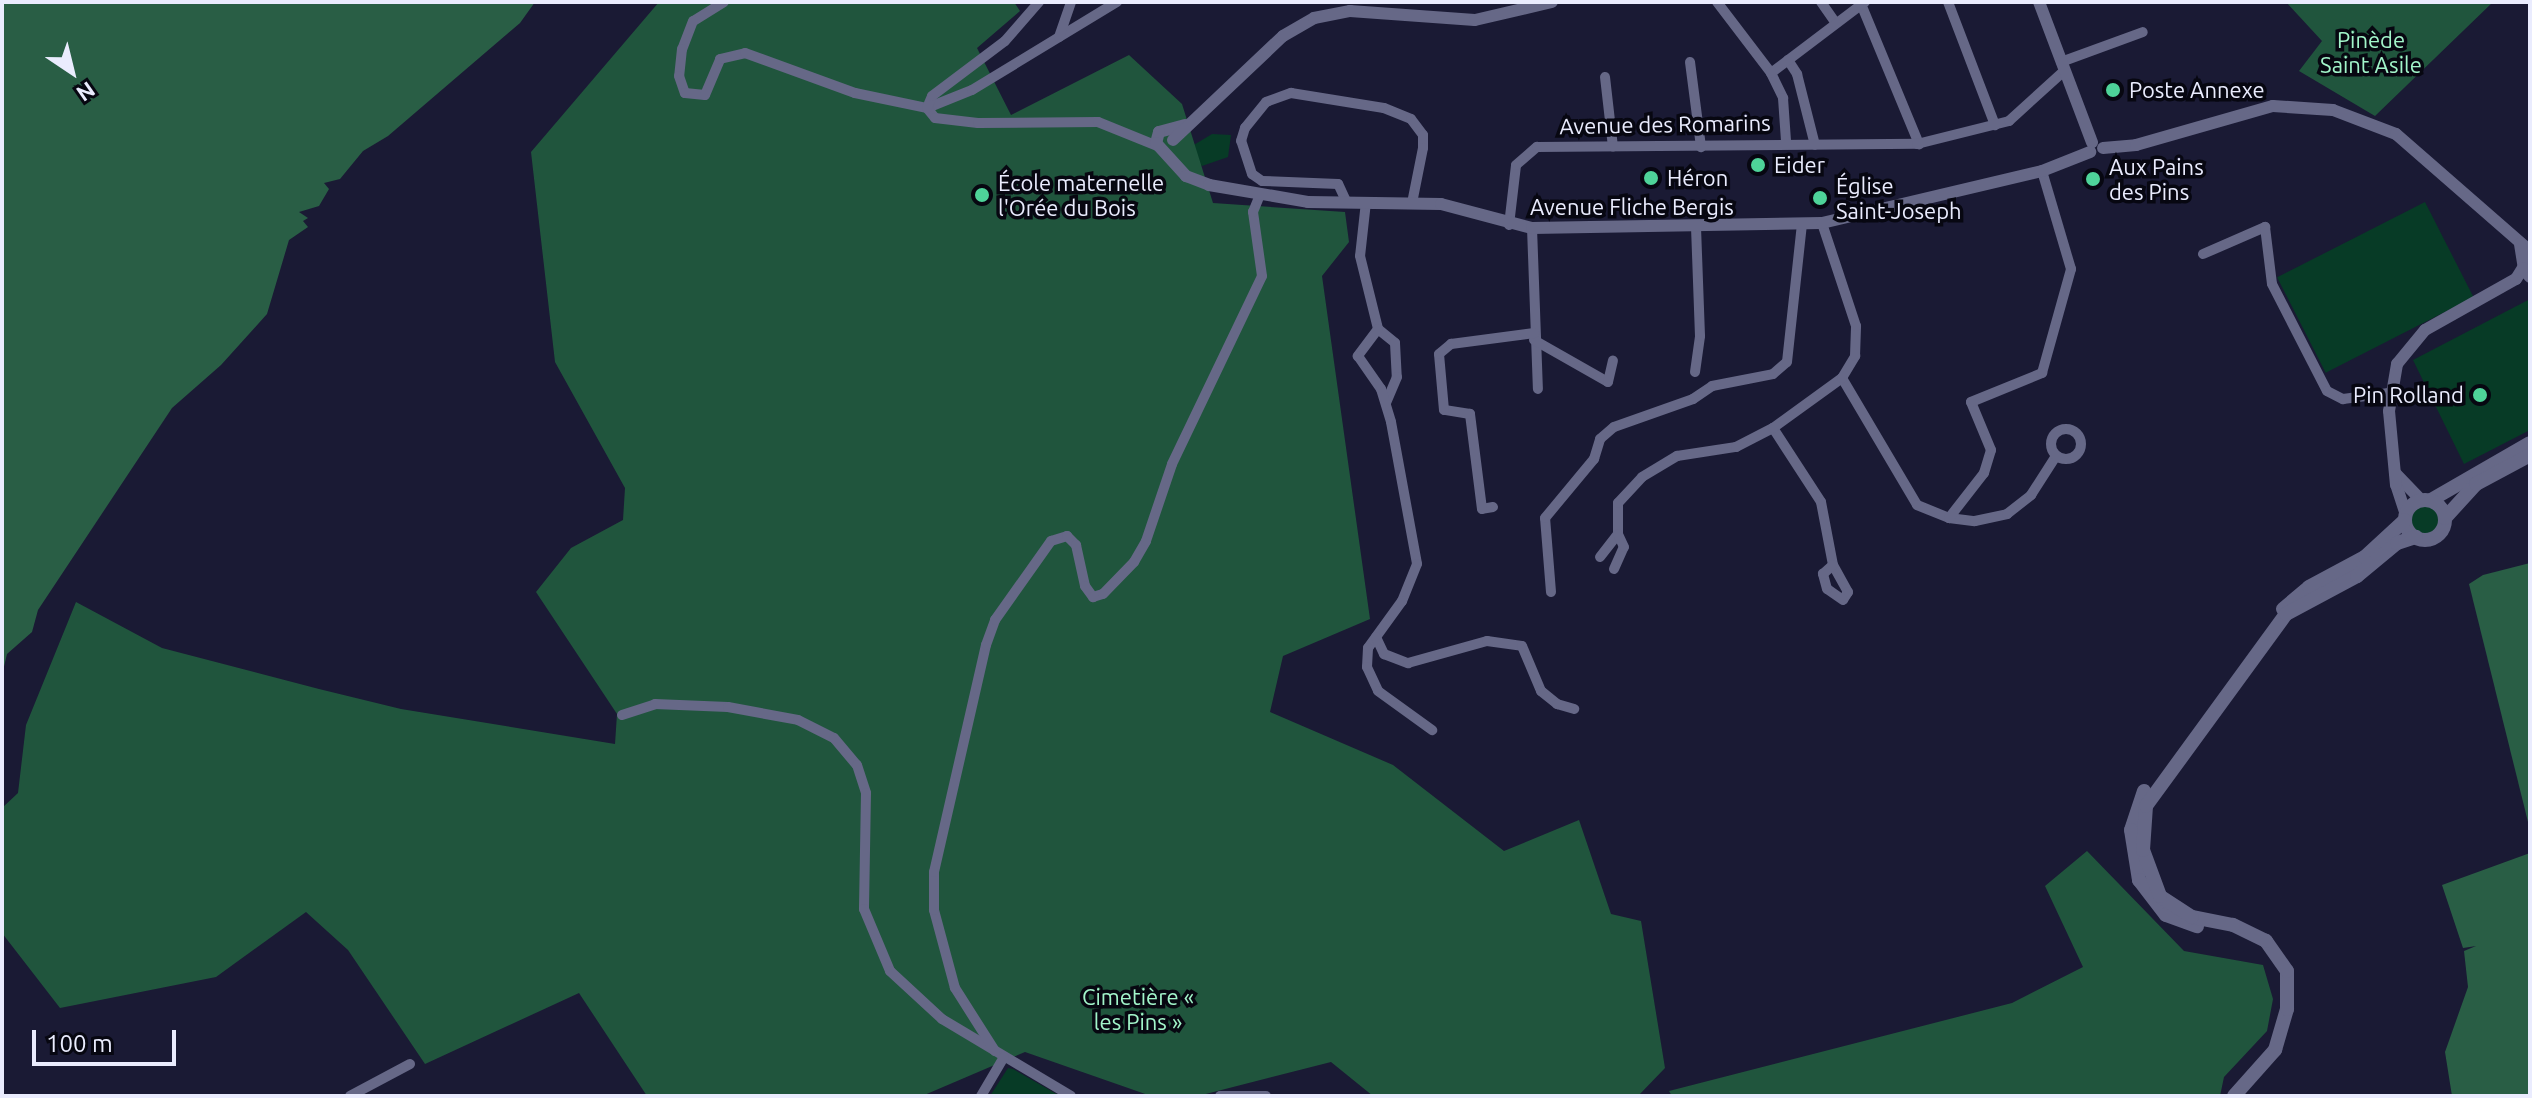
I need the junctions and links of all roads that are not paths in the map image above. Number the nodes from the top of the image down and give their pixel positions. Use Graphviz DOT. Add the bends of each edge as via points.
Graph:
graph roads {
  1 [pos="724,2"];
  2 [pos="1039,2"];
  3 [pos="1071,2"];
  4 [pos="1117,2"];
  5 [pos="1552,2"];
  6 [pos="1717,2"];
  7 [pos="1821,2"];
  8 [pos="1948,2"];
  9 [pos="2039,2"];
  10 [pos="1863,3"];
  11 [pos="1835,22"];
  12 [pos="2143,32"];
  13 [pos="1059,37"];
  14 [pos="1788,60"];
  15 [pos="1690,62"];
  16 [pos="2063,67"];
  17 [pos="1771,73"];
  18 [pos="1605,77"];
  19 [pos="927,108"];
  20 [pos="1995,125"];
  21 [pos="1165,140"];
  22 [pos="1786,141"];
  23 [pos="1919,144"];
  24 [pos="1815,145"];
  25 [pos="1613,147"];
  26 [pos="1701,147"];
  27 [pos="2095,147"];
  28 [pos="2042,171"];
  29 [pos="1260,195"];
  30 [pos="1366,202"];
  31 [pos="1347,203"];
  32 [pos="1412,203"];
  33 [pos="1822,223"];
  34 [pos="1509,225"];
  35 [pos="1802,225"];
  36 [pos="1532,228"];
  37 [pos="1696,228"];
  38 [pos="2203,254"];
  39 [pos="2527,262"];
  40 [pos="1378,329"];
  41 [pos="1534,336"];
  42 [pos="1613,361"];
  43 [pos="1695,372"];
  44 [pos="1842,378"];
  45 [pos="1538,389"];
  46 [pos="2389,393"];
  47 [pos="1386,403"];
  48 [pos="1773,428"];
  49 [pos="2530,443"];
  50 [pos="2530,455"];
  51 [pos="2056,456"];
  52 [pos="2395,473"];
  53 [pos="2426,500"];
  54 [pos="1493,507"];
  55 [pos="2406,517"];
  56 [pos="1949,518"];
  57 [pos="2445,518"];
  58 [pos="1618,534"];
  59 [pos="2416,537"];
  60 [pos="1600,557"];
  61 [pos="1833,565"];
  62 [pos="1614,569"];
  63 [pos="1551,592"];
  64 [pos="1376,637"];
  65 [pos="1574,709"];
  66 [pos="622,715"];
  67 [pos="1432,730"];
  68 [pos="2249,934"];
  69 [pos="1000,1054"];
  70 [pos="410,1064"];
  71 [pos="350,1096"];
  72 [pos="981,1096"];
  73 [pos="1071,1096"];
  74 [pos="1220,1096"];
  75 [pos="1266,1096"];
  76 [pos="2234,1096"];
  1 -- 19 [label="street" via="693,21 679,76 685,93 705,95 720,59 745,53 855,93"];
  2 -- 19 [label="street" via="1005,41 932,96"];
  3 -- 13 [label="street"];
  4 -- 13 [label="street"];
  5 -- 21 [label="street" via="1475,20 1350,11 1314,18 1283,36 1227,93"];
  6 -- 17 [label="street"];
  7 -- 11 [label="street"];
  8 -- 20 [label="street"];
  9 -- 16 [label="street"];
  10 -- 11 [label="street"];
  10 -- 23 [label="street"];
  11 -- 14 [label="street"];
  12 -- 16 [label="street"];
  13 -- 19 [label="street" via="972,90"];
  14 -- 17 [label="street"];
  14 -- 24 [label="street" via="1797,74"];
  15 -- 26 [label="street"];
  16 -- 20 [label="street, Avenue des Romarins" via="2009,121"];
  16 -- 27 [label="street"];
  17 -- 22 [label="street" via="1783,98"];
  18 -- 25 [label="street"];
  19 -- 21 [label="street" via="935,118 978,123 1098,122"];
  20 -- 23 [label="street, Avenue des Romarins"];
  21 -- 29 [label="street, Avenue Fliche Bergis" via="1186,176"];
  22 -- 24 [label="street, Avenue des Romarins"];
  22 -- 26 [label="street, Avenue des Romarins"];
  23 -- 24 [label="street, Avenue des Romarins"];
  25 -- 26 [label="street, Avenue des Romarins"];
  25 -- 34 [label="street, Avenue des Romarins" via="1537,147 1516,165"];
  27 -- 28 [label="street, Avenue Fliche Bergis"];
  27 -- 39 [label="street, Avenue Fliche Bergis" via="2129,146 2273,106 2333,110 2396,134"];
  28 -- 33 [label="street, Avenue Fliche Bergis"];
  28 -- 56 [label="street" via="2071,269 2042,373 1971,402 1991,450 1984,473"];
  29 -- 31 [label="street, Avenue Fliche Bergis"];
  29 -- 69 [label="street" via="1253,212 1262,276 1172,464 1140,551 1116,582 1093,597 1085,586 1076,545 1067,536 1051,541 995,620 986,645 934,872 934,897 955,988"];
  30 -- 31 [label="street, Avenue Fliche Bergis"];
  30 -- 32 [label="street, Avenue Fliche Bergis"];
  30 -- 40 [label="street" via="1360,256"];
  31 -- 32 [label="street" via="1338,184 1262,181 1252,174 1241,141 1266,102 1279,95 1306,95 1384,108 1411,119 1423,135"];
  32 -- 34 [label="street, Avenue Fliche Bergis" via="1459,208"];
  33 -- 35 [label="street, Avenue Fliche Bergis"];
  33 -- 44 [label="street" via="1856,326 1855,356"];
  34 -- 36 [label="street, Avenue Fliche Bergis"];
  35 -- 37 [label="street, Avenue Fliche Bergis"];
  35 -- 63 [label="street" via="1787,362 1773,374 1712,386 1693,399 1614,427 1600,439 1594,459 1545,518"];
  36 -- 37 [label="street, Avenue Fliche Bergis"];
  36 -- 41 [label="street"];
  37 -- 43 [label="street" via="1700,336"];
  38 -- 46 [label="street" via="2265,227 2272,284 2327,391 2343,399"];
  39 -- 46 [label="street" via="2408,345"];
  40 -- 47 [label="street" via="1395,343 1397,377"];
  40 -- 47 [label="street" via="1358,356"];
  41 -- 42 [label="street" via="1608,382"];
  41 -- 45 [label="street"];
  41 -- 54 [label="street" via="1451,344 1439,354 1444,410 1470,414 1482,509"];
  44 -- 48 [label="street"];
  44 -- 56 [label="street" via="1917,505"];
  46 -- 52 [label="street"];
  47 -- 64 [label="street" via="1417,564 1402,601"];
  48 -- 58 [label="street" via="1736,447 1677,456 1642,477 1618,503"];
  48 -- 61 [label="street" via="1821,502"];
  49 -- 53 [label="main road"];
  50 -- 57 [label="main road" via="2476,484"];
  51 -- 56 [label="street" via="2031,495 2007,514 1975,521"];
  52 -- 53 [label="street"];
  52 -- 55 [label="street"];
  53 -- 55 [label="main road"];
  53 -- 57 [label="main road"];
  55 -- 59 [label="main road"];
  55 -- 68 [label="main road" via="2365,557 2309,587 2283,609 2137,804 2132,856 2155,906 2179,922"];
  57 -- 59 [label="main road" via="2434,537"];
  58 -- 60 [label="street"];
  58 -- 62 [label="street" via="1624,547"];
  59 -- 68 [label="main road" via="2397,543 2357,576 2286,614 2146,806 2143,850 2160,896 2192,917"];
  64 -- 65 [label="street" via="1384,654 1408,663 1487,641 1522,646 1541,691"];
  64 -- 67 [label="street" via="1368,648 1367,667 1378,691"];
  66 -- 69 [label="street" via="655,704 728,707 798,720 834,738 857,765 866,793 864,909 879,953 920,1003"];
  68 -- 76 [label="main road" via="2283,960 2290,988 2275,1050"];
  69 -- 72 [label="street"];
  69 -- 73 [label="street"];
  70 -- 71 [label="street"];
  74 -- 75 [label="street"];
}
